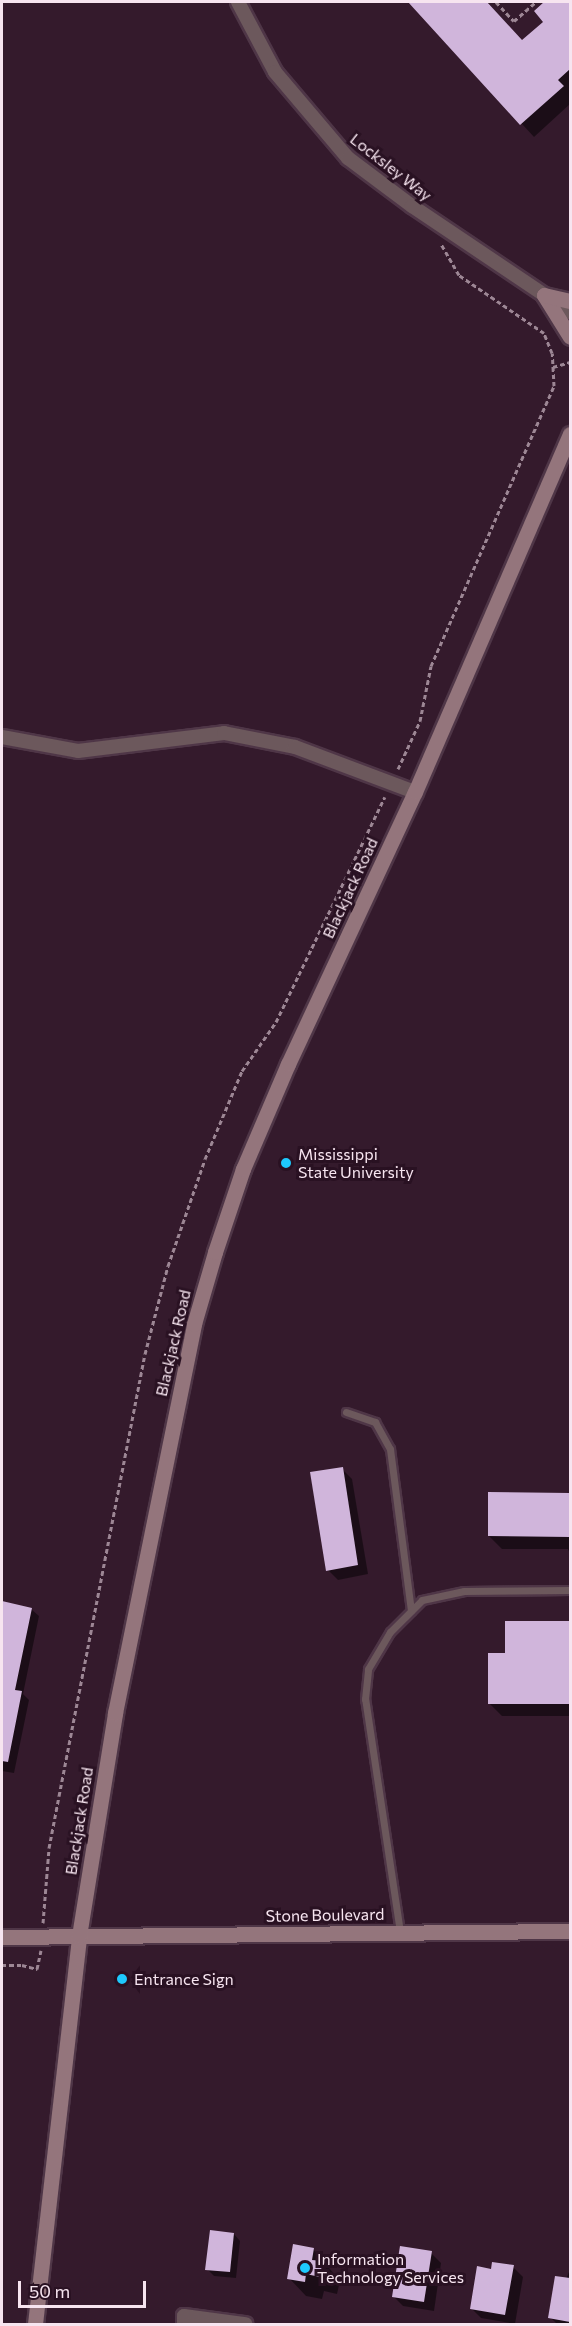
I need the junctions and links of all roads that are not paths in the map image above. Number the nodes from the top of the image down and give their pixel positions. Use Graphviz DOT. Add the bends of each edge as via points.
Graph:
graph roads {
  1 [pos="238,2"];
  2 [pos="544,295"];
  3 [pos="570,301"];
  4 [pos="570,312"];
  5 [pos="570,337"];
  6 [pos="570,434"];
  7 [pos="2,737"];
  8 [pos="415,792"];
  9 [pos="346,1412"];
  10 [pos="570,1590"];
  11 [pos="411,1611"];
  12 [pos="570,1931"];
  13 [pos="400,1932"];
  14 [pos="79,1936"];
  15 [pos="2,1937"];
  16 [pos="36,2325"];
  17 [pos="184,2325"];
  18 [pos="245,2325"];
  1 -- 2 [label="street, Locksley Way" via="275,72 348,158"];
  2 -- 3 [label="street"];
  2 -- 4 [label="street, Locksley Way"];
  2 -- 5 [label="street"];
  6 -- 8 [label="street, Blackjack Road"];
  7 -- 8 [label="street" via="78,751 224,733 295,747"];
  8 -- 14 [label="street, Blackjack Road" via="288,1064 243,1169 215,1252 194,1324 115,1713"];
  9 -- 11 [label="lane" via="375,1422 390,1449"];
  10 -- 11 [label="lane" via="464,1591 422,1600"];
  11 -- 13 [label="lane" via="390,1632 368,1669 365,1699"];
  12 -- 13 [label="street, Stone Boulevard"];
  13 -- 14 [label="street, Stone Boulevard"];
  14 -- 15 [label="street, Stone Boulevard"];
  14 -- 16 [label="street, Blackjack Road"];
  17 -- 18 [label="street" via="184,2316"];
}
